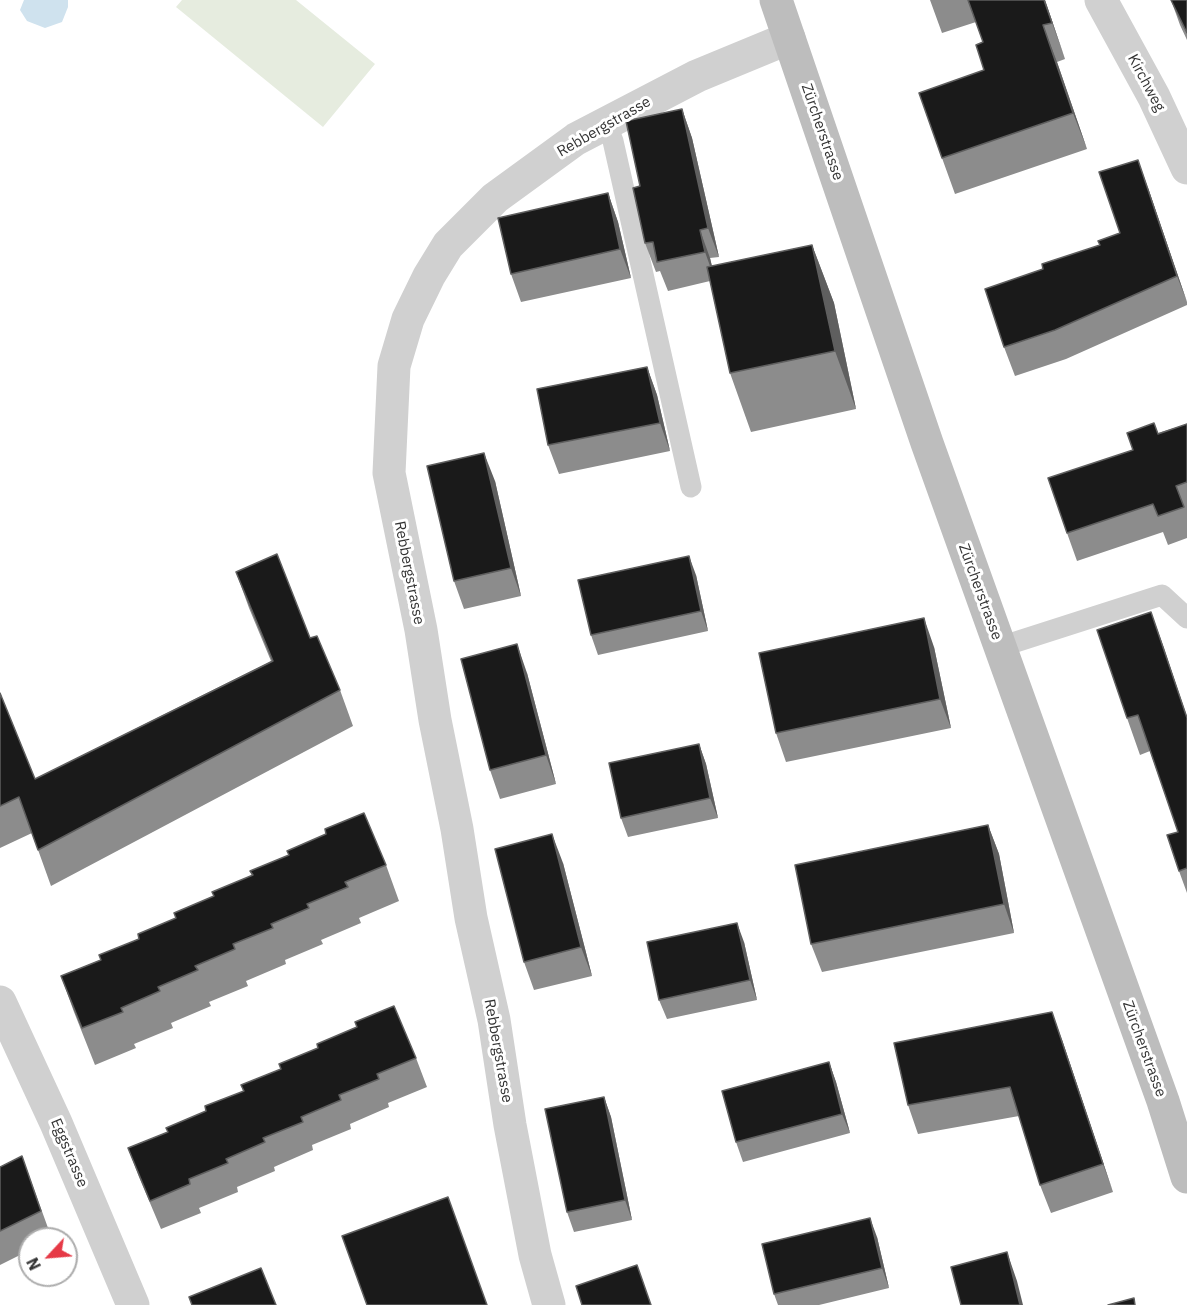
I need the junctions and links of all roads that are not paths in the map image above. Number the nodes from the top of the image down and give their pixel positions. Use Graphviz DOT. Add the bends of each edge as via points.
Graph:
graph roads {
  1 [pos="1101,0"];
  2 [pos="777,2"];
  3 [pos="789,38"];
  4 [pos="606,123"];
  5 [pos="1187,168"];
  6 [pos="691,487"];
  7 [pos="1187,618"];
  8 [pos="1000,647"];
  9 [pos="0,1002"];
  10 [pos="1187,1177"];
  11 [pos="134,1305"];
  12 [pos="549,1305"];
  1 -- 5 [label="street, Kirchweg"];
  2 -- 3 [label="main road, Zürcherstrasse"];
  3 -- 4 [label="street, Rebbergstrasse" via="697,76"];
  3 -- 8 [label="main road, Zürcherstrasse"];
  4 -- 6 [label="lane"];
  4 -- 12 [label="street, Rebbergstrasse" via="576,139 495,198 448,245 408,320 393,378 389,473 535,1255"];
  7 -- 8 [label="lane" via="1162,595"];
  8 -- 10 [label="main road, Zürcherstrasse"];
  9 -- 11 [label="street, Eggstrasse"];
}
